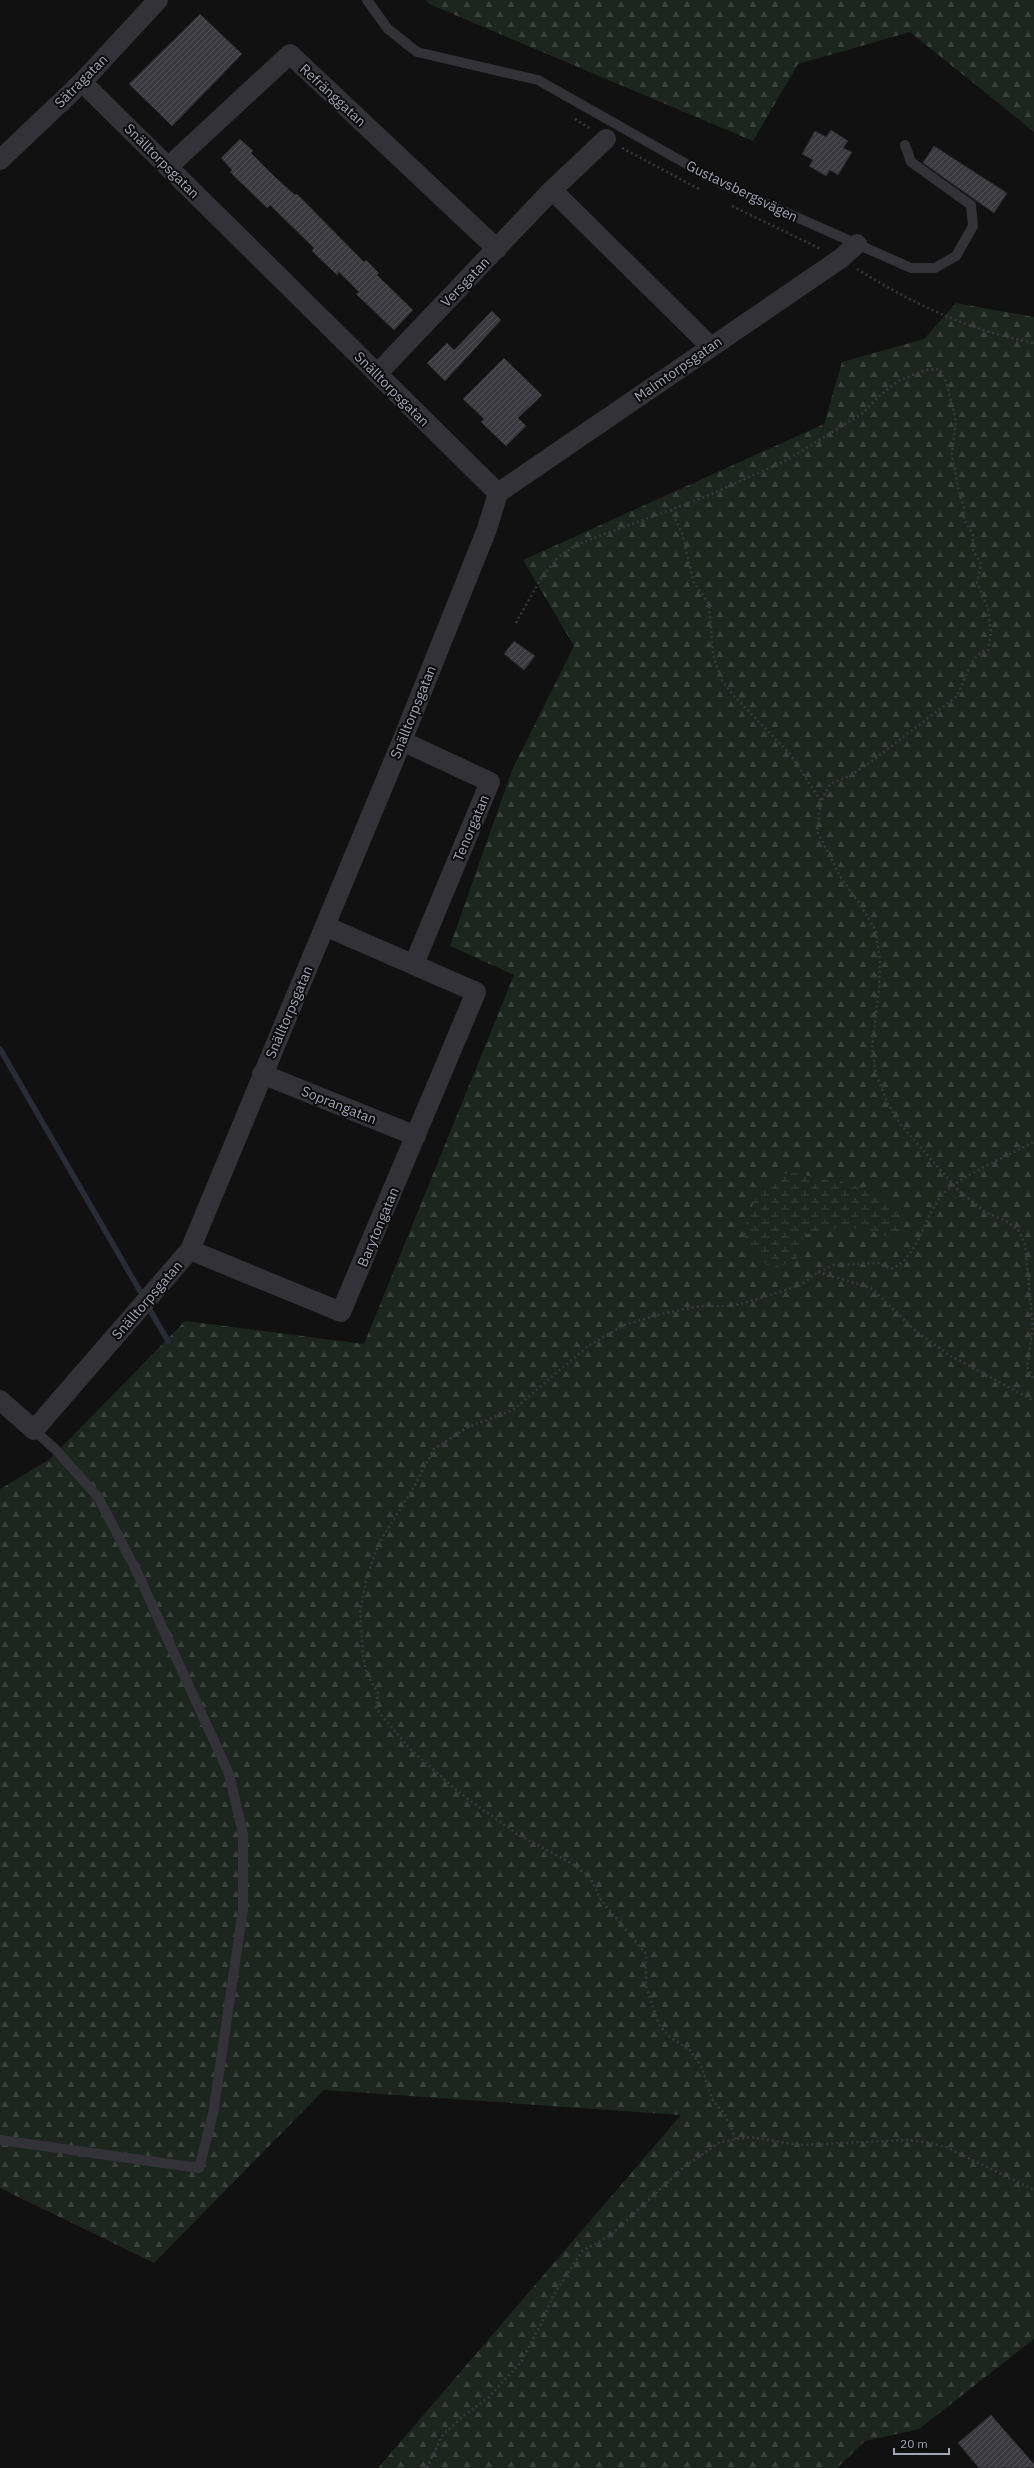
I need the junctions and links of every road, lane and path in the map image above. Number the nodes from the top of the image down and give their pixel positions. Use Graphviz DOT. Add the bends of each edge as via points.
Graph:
graph roads {
  1 [pos="158,0"];
  2 [pos="368,0"];
  3 [pos="82,82"];
  4 [pos="606,139"];
  5 [pos="905,145"];
  6 [pos="0,160"];
  7 [pos="168,167"];
  8 [pos="552,190"];
  9 [pos="857,244"];
  10 [pos="497,249"];
  11 [pos="711,347"];
  12 [pos="377,374"];
  13 [pos="498,493"];
  14 [pos="671,510"];
  15 [pos="516,623"];
  16 [pos="402,741"];
  17 [pos="821,801"];
  18 [pos="325,926"];
  19 [pos="414,964"];
  20 [pos="262,1074"];
  21 [pos="416,1136"];
  22 [pos="1034,1142"];
  23 [pos="954,1185"];
  24 [pos="190,1250"];
  25 [pos="818,1272"];
  26 [pos="1034,1380"];
  27 [pos="0,1400"];
  28 [pos="1034,1402"];
  29 [pos="34,1430"];
  30 [pos="736,2139"];
  31 [pos="0,2140"];
  32 [pos="1034,2190"];
  33 [pos="427,2468"];
  1 -- 3 [label="street, Sätragatan"];
  2 -- 9 [label="lane, Gustavsbergsvägen" via="388,29 417,52 538,80 720,183"];
  3 -- 6 [label="street, Sätragatan"];
  3 -- 7 [label="street, Snälltorpsgatan"];
  4 -- 8 [label="street, Versgatan"];
  5 -- 9 [label="lane, Gustavsbergsvägen" via="911,162 971,205 973,226 956,256 935,268 911,268"];
  7 -- 10 [label="street, Refränggatan" via="290,54"];
  7 -- 12 [label="street, Snälltorpsgatan"];
  8 -- 10 [label="street, Versgatan"];
  8 -- 11 [label="street"];
  9 -- 11 [label="street, Malmtorpsgatan" via="840,259"];
  10 -- 12 [label="street, Versgatan"];
  11 -- 13 [label="street, Malmtorpsgatan"];
  12 -- 13 [label="street, Snälltorpsgatan"];
  13 -- 16 [label="street, Snälltorpsgatan" via="487,529"];
  14 -- 15 [label="path" via="578,544 558,557 540,580"];
  14 -- 17 [label="path" via="682,533 694,583 709,604 713,655 721,678 733,695 790,754"];
  14 -- 17 [label="path" via="786,460 863,413 898,382 925,370 938,369 946,381 956,421 952,454 959,493 964,507 964,519 973,535 973,550 981,564 977,582 988,609 991,632 988,650 981,652 972,662 956,696 872,761 851,775 830,784"];
  16 -- 18 [label="street, Snälltorpsgatan"];
  16 -- 19 [label="street, Tenorgatan" via="490,782"];
  17 -- 23 [label="path" via="817,831 841,878 876,931 880,960 879,989 872,1047 876,1074 888,1104 901,1125"];
  18 -- 19 [label="street"];
  18 -- 20 [label="street, Snälltorpsgatan"];
  19 -- 21 [label="street, Barytongatan" via="476,992"];
  20 -- 21 [label="street, Soprangatan"];
  20 -- 24 [label="street, Snälltorpsgatan"];
  21 -- 24 [label="street, Barytongatan" via="342,1312"];
  22 -- 23 [label="path"];
  23 -- 25 [label="path" via="932,1207 910,1255 898,1266 891,1269 879,1263 841,1264"];
  23 -- 26 [label="path" via="985,1212 1006,1221 1018,1230 1025,1244 1033,1327 1027,1367"];
  24 -- 29 [label="street, Snälltorpsgatan"];
  25 -- 28 [label="path" via="871,1288 918,1333 949,1355"];
  25 -- 30 [label="path" via="801,1285 733,1306 700,1306 624,1325 588,1346 514,1410 468,1427 434,1449 379,1543 367,1576 360,1612 367,1675 378,1693 376,1709 412,1751 460,1793 517,1834 571,1862 590,1877 600,1900 646,1954 646,1986 659,2025 671,2038 689,2049 701,2066 713,2102 724,2113"];
  27 -- 29 [label="street"];
  29 -- 31 [label="lane" via="56,1450 98,1497 138,1574 229,1774 244,1834 243,1909 213,2114 199,2168"];
  30 -- 32 [label="path" via="750,2137 799,2145 908,2140 930,2143 946,2147"];
  30 -- 33 [label="path" via="720,2142 684,2168 611,2235 582,2251 553,2296 521,2362 489,2397 442,2436"];
}
